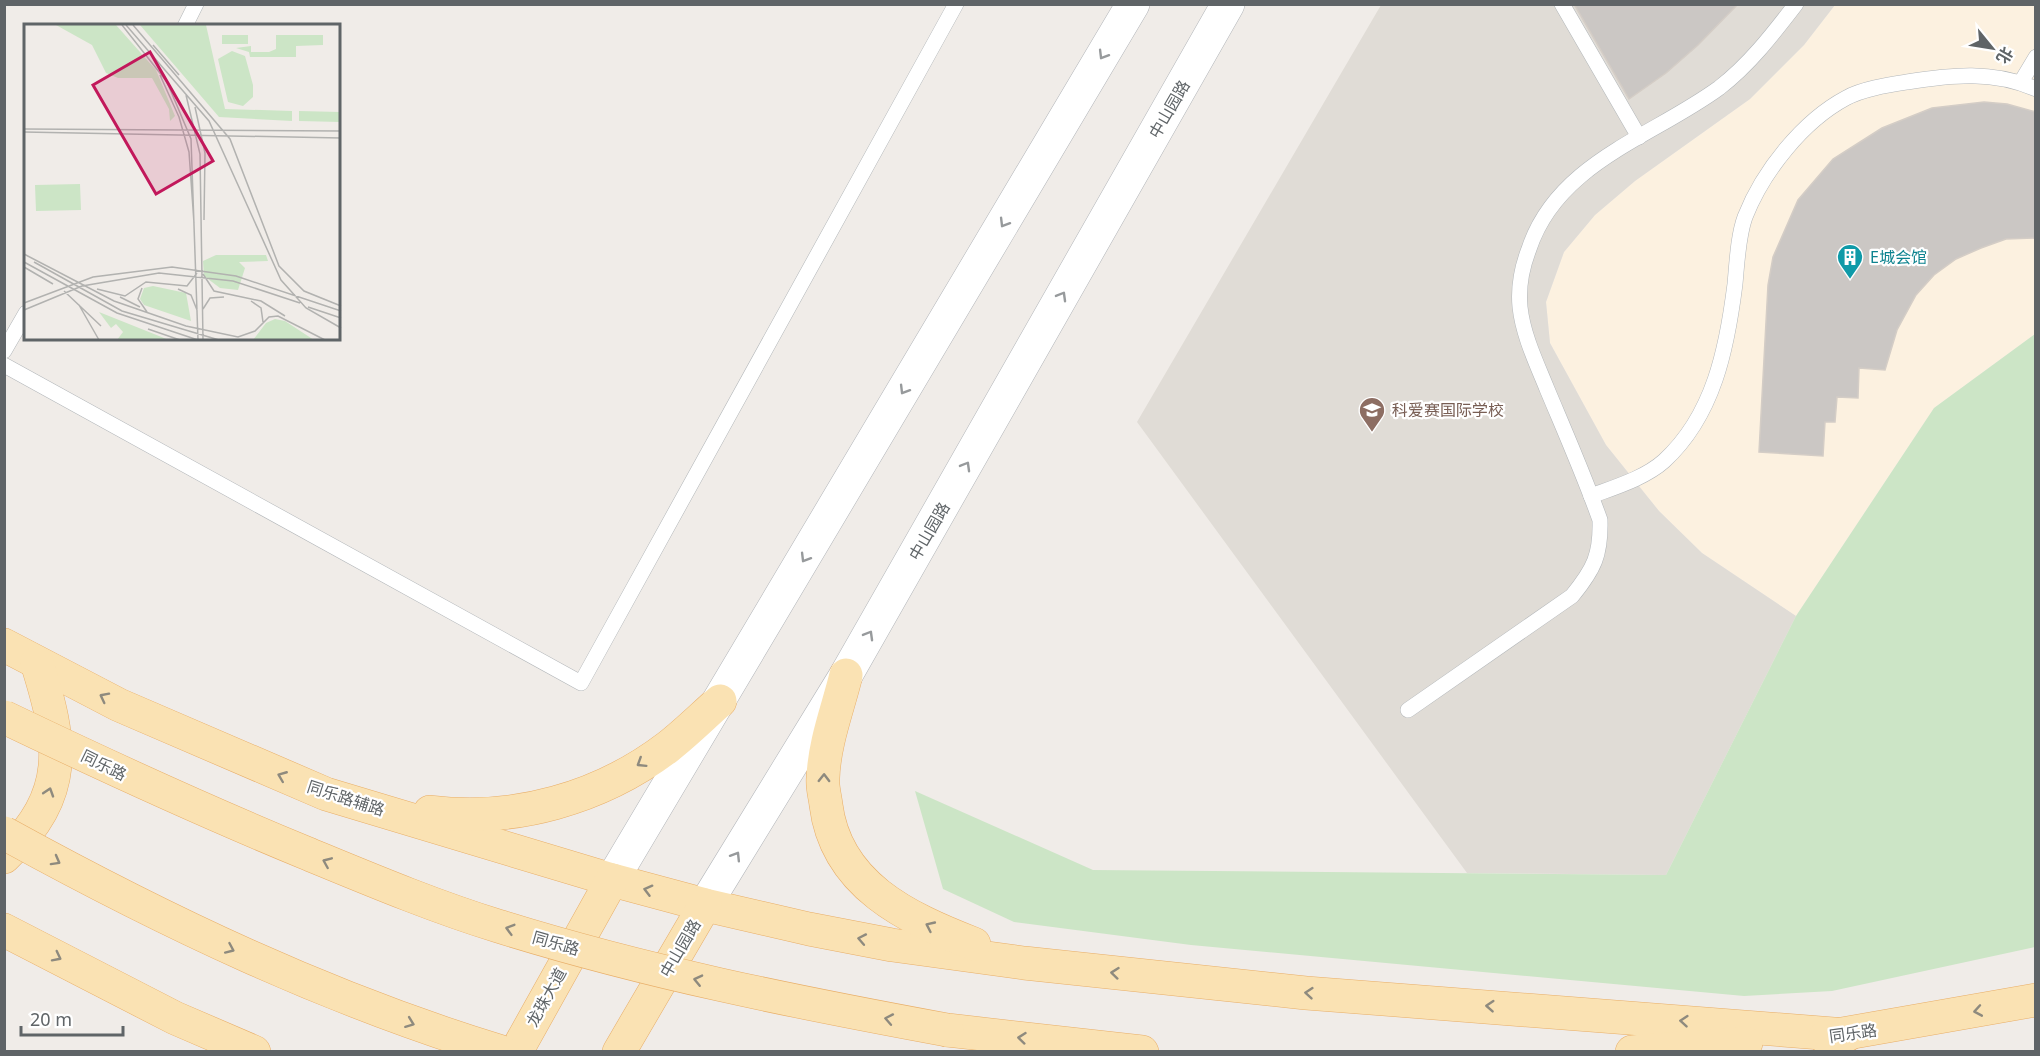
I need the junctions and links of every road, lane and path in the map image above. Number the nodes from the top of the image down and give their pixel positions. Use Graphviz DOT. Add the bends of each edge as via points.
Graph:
graph roads {
  1 [pos="196,4"];
  2 [pos="956,4"];
  3 [pos="1133,4"];
  4 [pos="1228,4"];
  5 [pos="1562,4"];
  6 [pos="1796,4"];
  7 [pos="185,24"];
  8 [pos="2036,57"];
  9 [pos="2021,82"];
  10 [pos="2036,89"];
  11 [pos="1640,137"];
  12 [pos="24,316"];
  13 [pos="4,351"];
  14 [pos="4,365"];
  15 [pos="1591,496"];
  16 [pos="4,645"];
  17 [pos="37,663"];
  18 [pos="846,675"];
  19 [pos="720,701"];
  20 [pos="1408,710"];
  21 [pos="4,717"];
  22 [pos="326,794"];
  23 [pos="4,833"];
  24 [pos="4,856"];
  25 [pos="612,880"];
  26 [pos="705,905"];
  27 [pos="4,930"];
  28 [pos="1024,963"];
  29 [pos="2036,1000"];
  30 [pos="175,1018"];
  31 [pos="1847,1035"];
  32 [pos="219,1052"];
  33 [pos="254,1052"];
  34 [pos="502,1052"];
  35 [pos="516,1052"];
  36 [pos="619,1052"];
  37 [pos="1142,1052"];
  38 [pos="1632,1052"];
  1 -- 7 [label="lane"];
  2 -- 14 [label="lane" via="581,683"];
  3 -- 19 [label="main road, one-way"];
  18 -- 4 [label="main road, 中山园路, one-way"];
  5 -- 11 [label="lane"];
  6 -- 11 [label="lane" via="1768,41 1720,87"];
  8 -- 9 [label="lane"];
  9 -- 10 [label="lane"];
  9 -- 15 [label="lane" via="1990,75 1944,76 1900,83 1847,97 1806,125 1772,169 1745,218 1728,339 1694,429 1663,462 1626,483"];
  11 -- 15 [label="lane" via="1576,178 1551,203 1533,234 1521,272 1520,306 1528,342"];
  12 -- 13 [label="lane"];
  15 -- 20 [label="lane" via="1600,520 1601,544 1589,574 1572,596"];
  16 -- 17 [label="main road, 同乐路辅路"];
  22 -- 17 [label="main road, 同乐路辅路, one-way" via="119,705"];
  24 -- 17 [label="main road, one-way" via="31,829 48,799 56,768 56,735"];
  26 -- 18 [label="main road, 中山园路, one-way"];
  28 -- 18 [label="main road, one-way" via="903,913 855,875 841,854 828,821 823,779"];
  19 -- 22 [label="main road, one-way" via="667,747 619,778 573,799 518,813 451,815"];
  19 -- 25 [label="main road"];
  37 -- 21 [label="main road, 同乐路, one-way, bridge" via="947,1030 789,1000 651,969 496,926 384,886 267,837"];
  22 -- 25 [label="main road, 同乐路辅路"];
  23 -- 34 [label="main road, one-way, bridge" via="106,889 308,984 426,1029"];
  26 -- 25 [label="main road, 同乐路辅路, one-way"];
  25 -- 35 [label="main road, 龙珠大道"];
  28 -- 26 [label="main road, 同乐路辅路, one-way" via="892,945"];
  26 -- 36 [label="main road, 中山园路"];
  27 -- 30 [label="main road, one-way"];
  31 -- 28 [label="main road, one-way" via="1306,993"];
  29 -- 31 [label="main road, 同乐路, one-way"];
  30 -- 32 [label="main road"];
  30 -- 33 [label="main road"];
  31 -- 38 [label="main road, 同乐路"];
}
